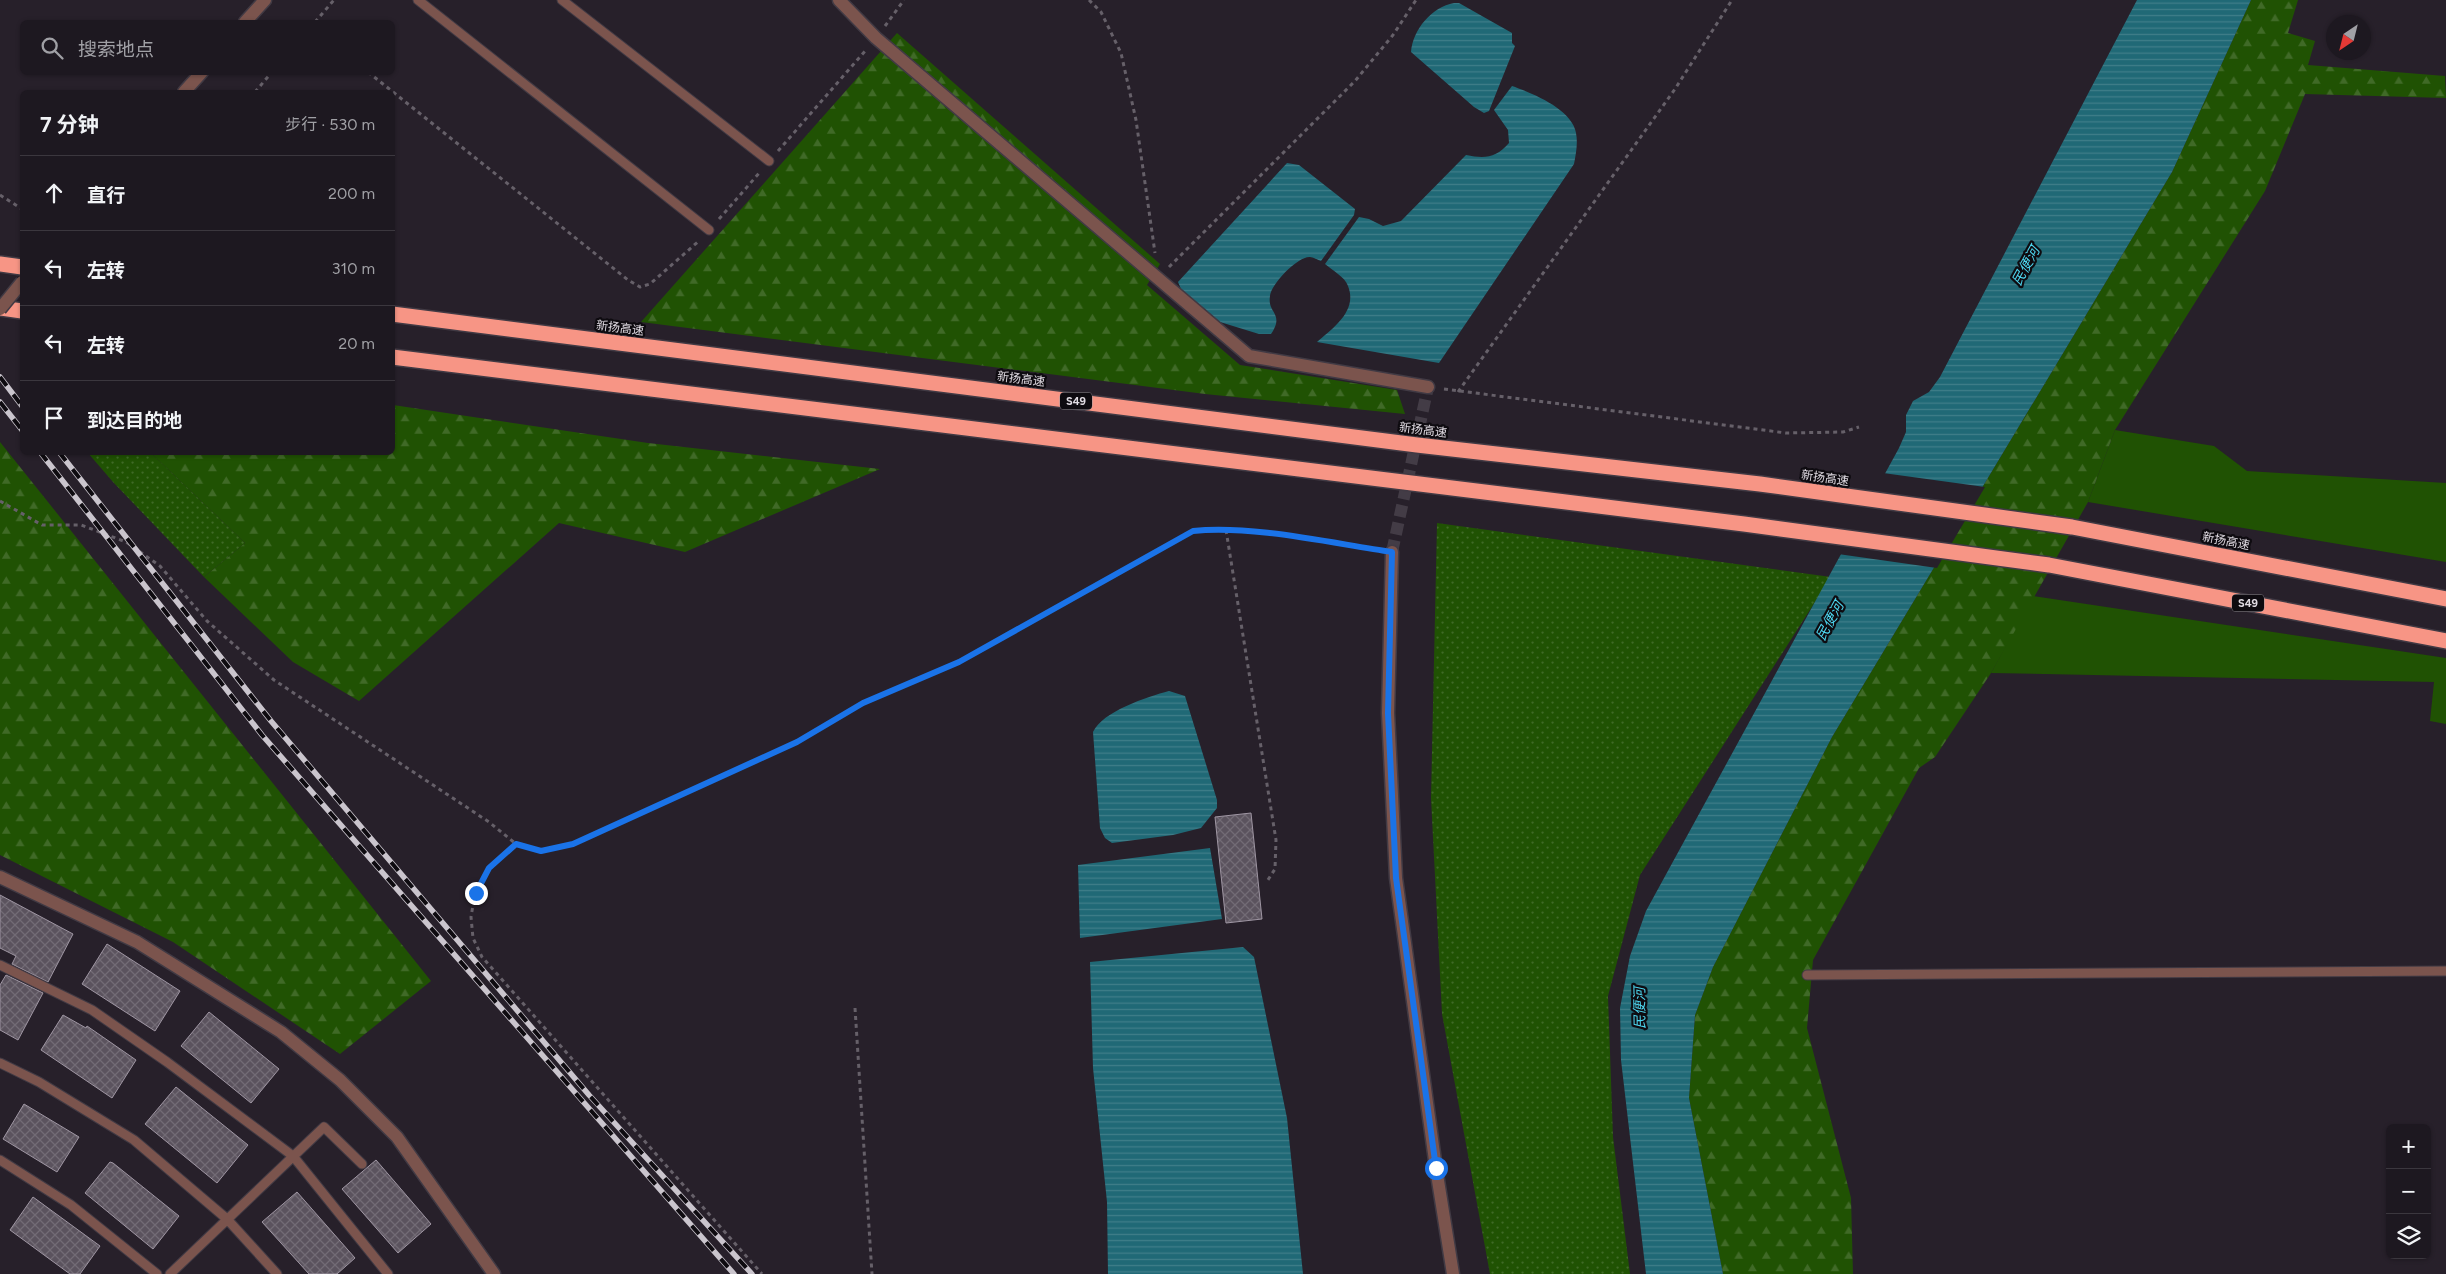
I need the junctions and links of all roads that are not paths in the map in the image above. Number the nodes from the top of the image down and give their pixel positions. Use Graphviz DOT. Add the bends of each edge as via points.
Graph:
graph roads {
  1 [pos="265,0"];
  2 [pos="418,0"];
  3 [pos="562,0"];
  4 [pos="839,0"];
  5 [pos="247,20"];
  6 [pos="199,75"];
  7 [pos="186,90"];
  8 [pos="769,162"];
  9 [pos="710,230"];
  10 [pos="0,264"];
  11 [pos="20,267"];
  12 [pos="20,284"];
  13 [pos="0,308"];
  14 [pos="20,311"];
  15 [pos="395,314"];
  16 [pos="395,357"];
  17 [pos="1428,387"];
  18 [pos="1392,552"];
  19 [pos="2446,599"];
  20 [pos="2446,641"];
  21 [pos="0,877"];
  22 [pos="0,965"];
  23 [pos="2446,971"];
  24 [pos="1807,975"];
  25 [pos="0,1063"];
  26 [pos="293,1156"];
  27 [pos="0,1160"];
  28 [pos="362,1164"];
  29 [pos="227,1219"];
  30 [pos="157,1274"];
  31 [pos="170,1274"];
  32 [pos="277,1274"];
  33 [pos="388,1274"];
  34 [pos="494,1274"];
  35 [pos="1453,1274"];
  1 -- 5 [label="street"];
  2 -- 9 [label="lane"];
  3 -- 8 [label="lane"];
  4 -- 17 [label="street" via="876,38 1249,356"];
  6 -- 7 [label="street"];
  10 -- 11 [label="highway"];
  12 -- 13 [label="street, bridge"];
  13 -- 14 [label="highway"];
  15 -- 19 [label="highway, 新扬高速 / S49" via="1417,445 1760,484 2072,527"];
  16 -- 20 [label="highway, S49" via="1744,524 2049,566"];
  18 -- 35 [label="street" via="1388,713 1396,878"];
  21 -- 34 [label="street" via="137,942 288,1038 340,1080 398,1137"];
  22 -- 26 [label="lane" via="92,1010"];
  23 -- 24 [label="lane"];
  25 -- 29 [label="lane" via="39,1082 134,1140"];
  26 -- 28 [label="lane" via="324,1126"];
  26 -- 29 [label="lane"];
  26 -- 33 [label="lane"];
  27 -- 30 [label="lane" via="71,1206"];
  29 -- 31 [label="lane"];
  29 -- 32 [label="lane"];
}
